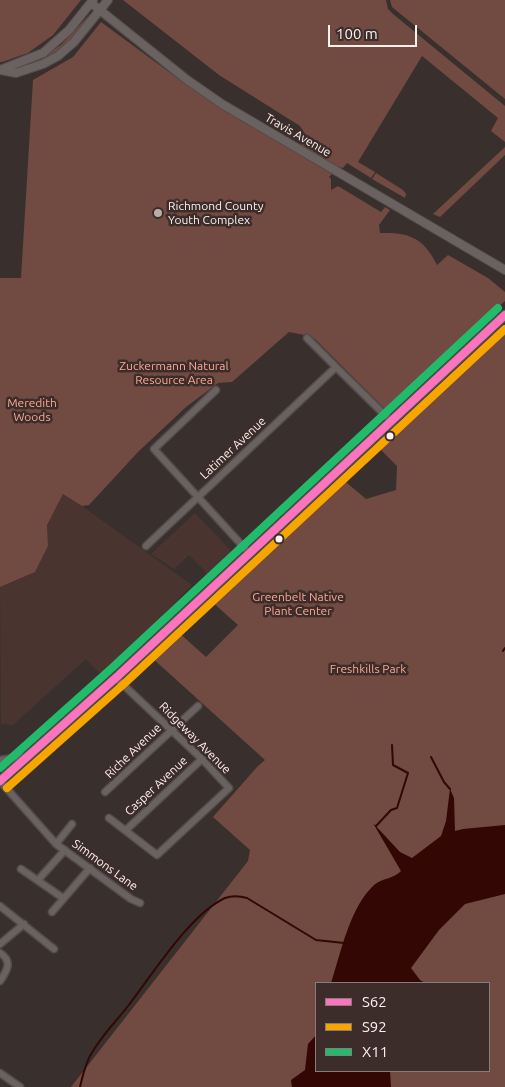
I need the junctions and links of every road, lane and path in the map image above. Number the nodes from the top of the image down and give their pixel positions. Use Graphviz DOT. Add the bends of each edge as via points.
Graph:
graph roads {
  1 [pos="108,0"];
  2 [pos="92,1"];
  3 [pos="100,11"];
  4 [pos="505,270"];
  5 [pos="505,315"];
  6 [pos="307,338"];
  7 [pos="336,368"];
  8 [pos="216,390"];
  9 [pos="392,422"];
  10 [pos="198,496"];
  11 [pos="146,546"];
  12 [pos="250,554"];
  13 [pos="116,678"];
  14 [pos="198,706"];
  15 [pos="171,730"];
  16 [pos="29,756"];
  17 [pos="202,759"];
  18 [pos="0,760"];
  19 [pos="0,781"];
  20 [pos="105,792"];
  21 [pos="108,818"];
  22 [pos="72,824"];
  23 [pos="126,830"];
  24 [pos="56,844"];
  25 [pos="65,850"];
  26 [pos="90,868"];
  27 [pos="21,869"];
  28 [pos="38,880"];
  29 [pos="63,898"];
  30 [pos="140,903"];
  31 [pos="0,906"];
  32 [pos="52,912"];
  33 [pos="24,924"];
  34 [pos="0,944"];
  35 [pos="54,949"];
  36 [pos="0,953"];
  37 [pos="0,981"];
  38 [pos="0,1073"];
  39 [pos="20,1087"];
  1 -- 3 [label="street"];
  2 -- 3 [label="street, Travis Avenue"];
  2 -- 3 [label="street" via="69,30 43,53 0,70 16,72 58,56"];
  3 -- 4 [label="street, Travis Avenue" via="222,104"];
  5 -- 9 [label="main road"];
  6 -- 7 [label="street"];
  7 -- 9 [label="street"];
  7 -- 10 [label="street, Latimer Avenue"];
  8 -- 10 [label="street" via="154,449"];
  9 -- 12 [label="main road"];
  10 -- 11 [label="street, Latimer Avenue"];
  10 -- 12 [label="street"];
  12 -- 13 [label="main road"];
  13 -- 15 [label="street, Ridgeway Avenue"];
  13 -- 16 [label="main road"];
  14 -- 15 [label="street, Riche Avenue"];
  15 -- 17 [label="street, Ridgeway Avenue"];
  15 -- 20 [label="street, Riche Avenue"];
  16 -- 18 [label="street"];
  16 -- 19 [label="main road"];
  17 -- 23 [label="street, Casper Avenue"];
  17 -- 23 [label="street, Ridgeway Avenue" via="228,788 157,855"];
  19 -- 24 [label="street, Simmons Lane"];
  21 -- 23 [label="street, Ridgeway Avenue"];
  22 -- 24 [label="street, Simmons Lane"];
  24 -- 25 [label="street, Simmons Lane"];
  25 -- 26 [label="street, Simmons Lane"];
  25 -- 28 [label="street"];
  26 -- 29 [label="street"];
  26 -- 30 [label="street, Simmons Lane"];
  27 -- 28 [label="street"];
  28 -- 29 [label="street"];
  29 -- 32 [label="street"];
  31 -- 33 [label="street"];
  33 -- 34 [label="street"];
  33 -- 35 [label="street"];
  36 -- 37 [label="street" via="8,963"];
  38 -- 39 [label="street"];
}
